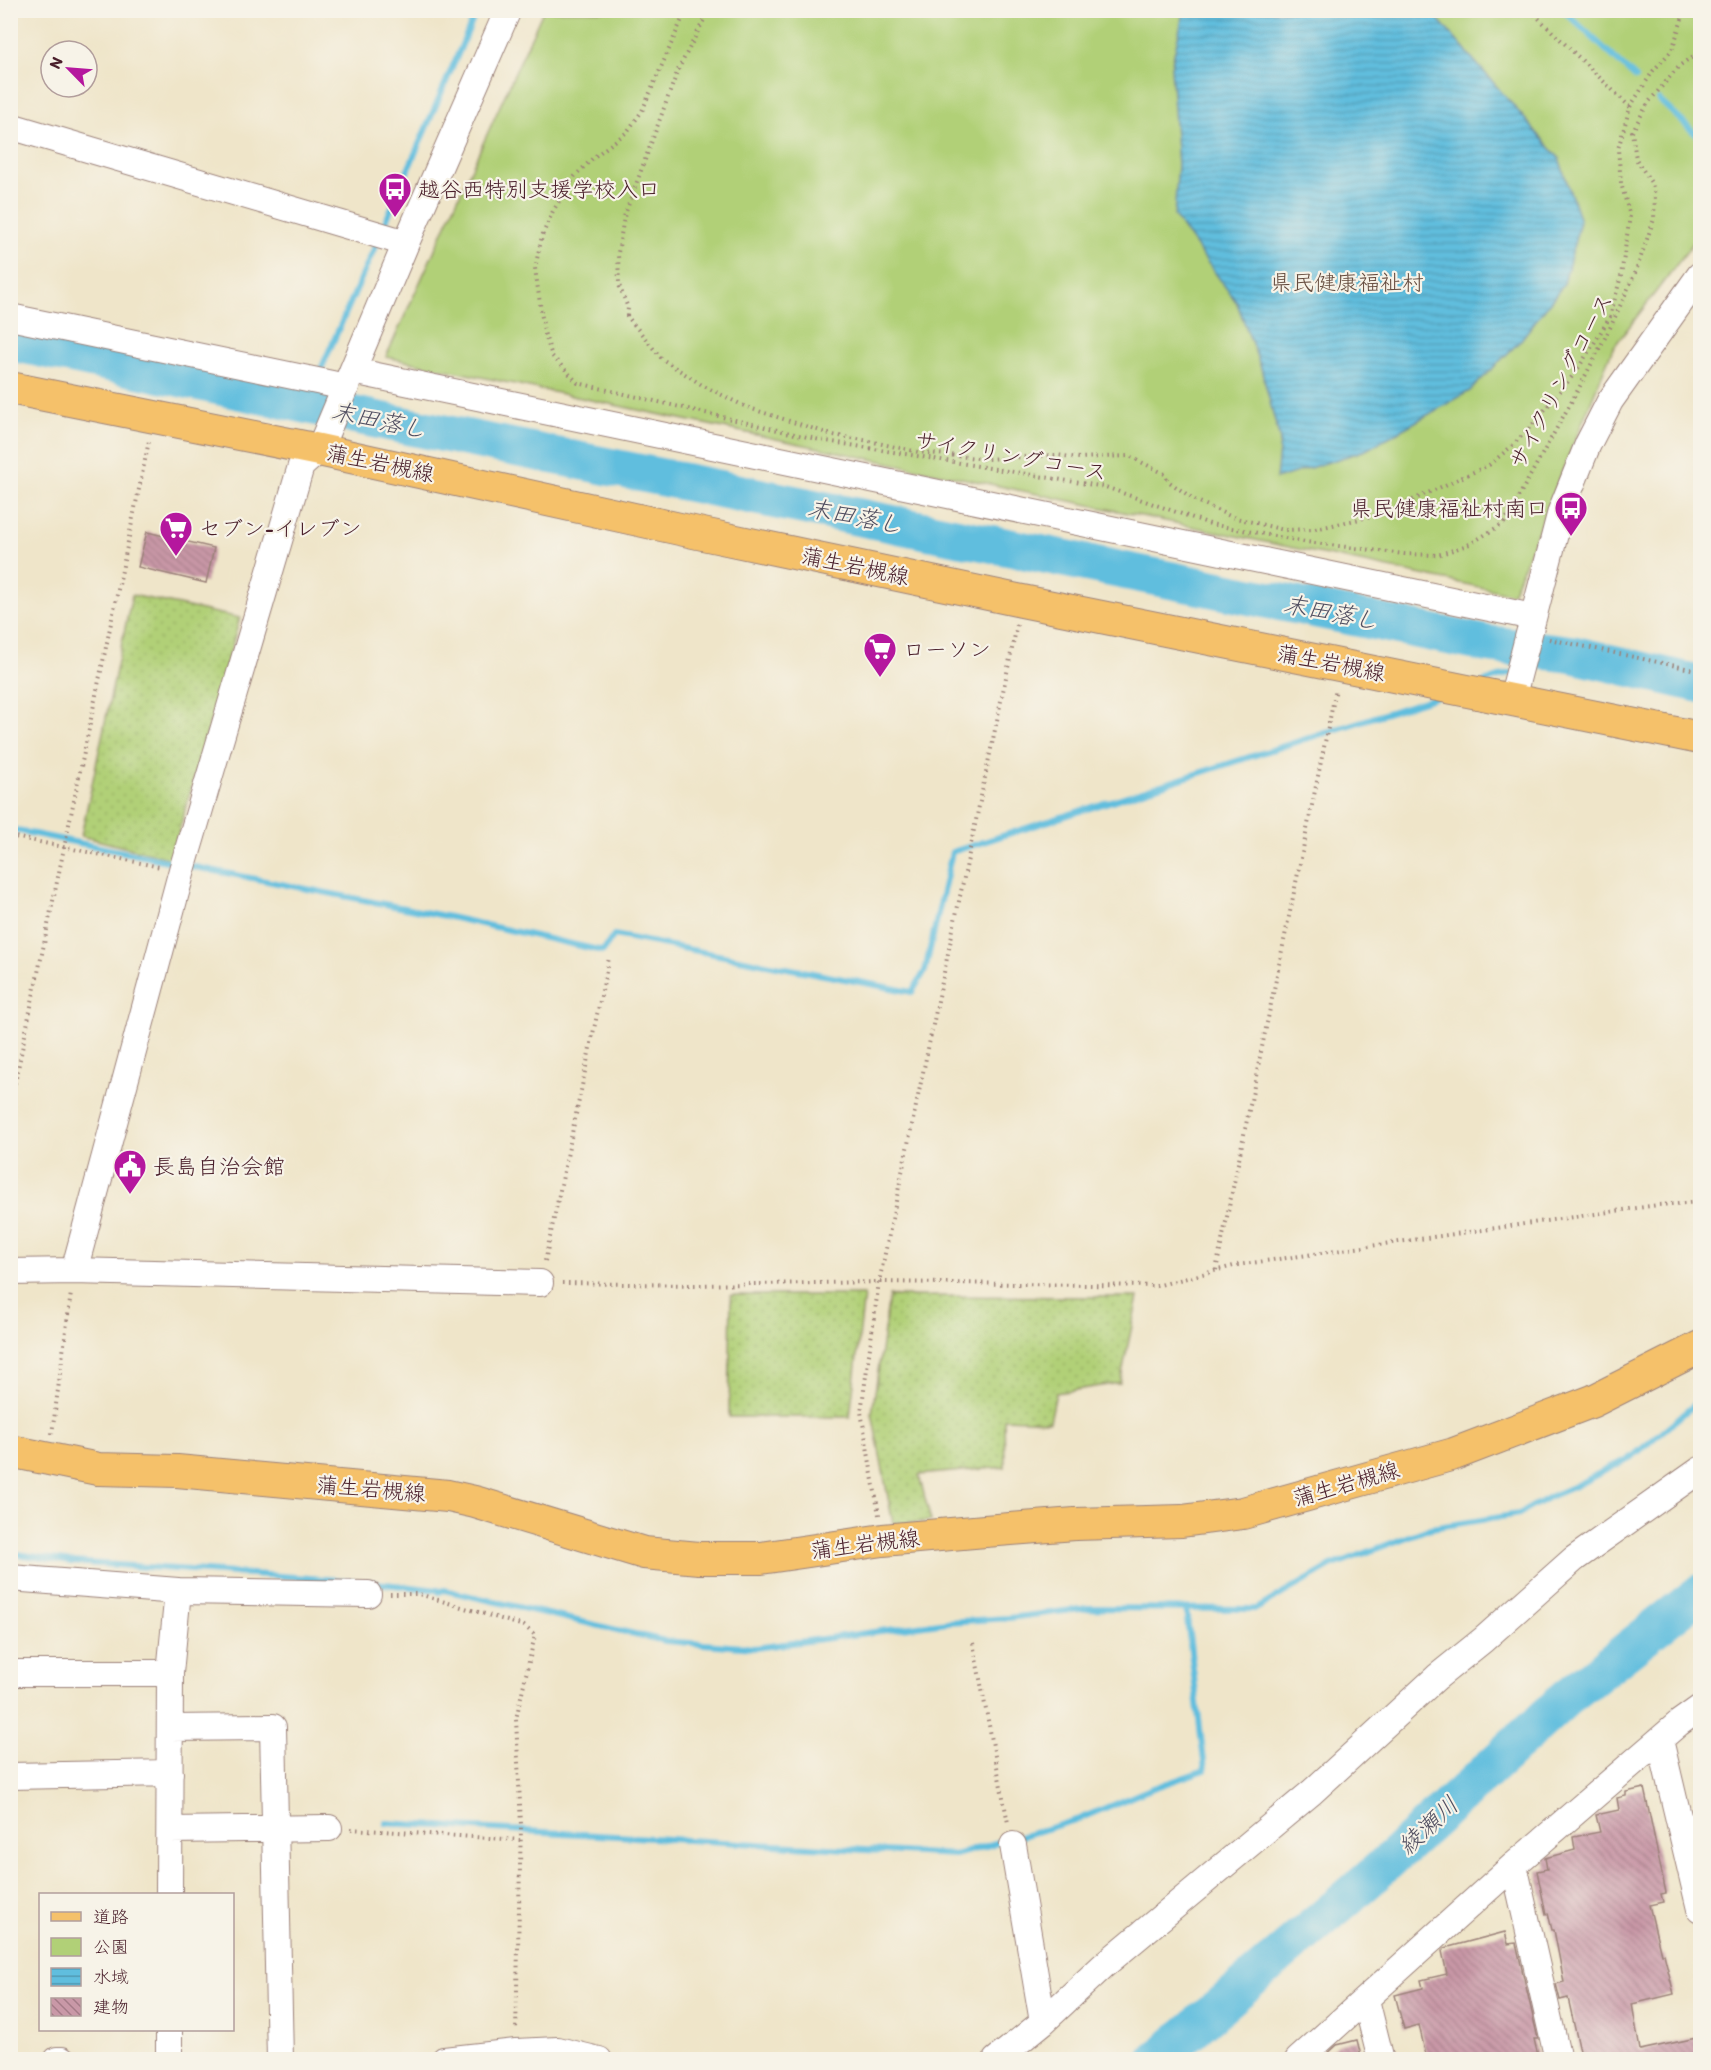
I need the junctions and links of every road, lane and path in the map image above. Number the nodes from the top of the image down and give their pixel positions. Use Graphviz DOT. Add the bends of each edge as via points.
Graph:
graph roads {
  1 [pos="508,10"];
  2 [pos="686,10"];
  3 [pos="709,10"];
  4 [pos="1530,10"];
  5 [pos="1685,10"];
  6 [pos="1701,57"];
  7 [pos="1630,107"];
  8 [pos="10,126"];
  9 [pos="406,243"];
  10 [pos="1701,275"];
  11 [pos="10,317"];
  12 [pos="349,379"];
  13 [pos="10,388"];
  14 [pos="154,417"];
  15 [pos="319,450"];
  16 [pos="1022,601"];
  17 [pos="1530,626"];
  18 [pos="1341,665"];
  19 [pos="1701,671"];
  20 [pos="1512,699"];
  21 [pos="1701,738"];
  22 [pos="10,836"];
  23 [pos="66,847"];
  24 [pos="184,864"];
  25 [pos="609,958"];
  26 [pos="10,1107"];
  27 [pos="1701,1202"];
  28 [pos="1216,1270"];
  29 [pos="74,1271"];
  30 [pos="10,1272"];
  31 [pos="540,1282"];
  32 [pos="879,1282"];
  33 [pos="1701,1347"];
  34 [pos="10,1451"];
  35 [pos="49,1459"];
  36 [pos="1701,1470"];
  37 [pos="883,1540"];
  38 [pos="10,1578"];
  39 [pos="178,1592"];
  40 [pos="368,1594"];
  41 [pos="973,1643"];
  42 [pos="10,1673"];
  43 [pos="170,1673"];
  44 [pos="1701,1708"];
  45 [pos="170,1728"];
  46 [pos="1660,1740"];
  47 [pos="170,1773"];
  48 [pos="10,1776"];
  49 [pos="276,1827"];
  50 [pos="329,1828"];
  51 [pos="170,1830"];
  52 [pos="520,1840"];
  53 [pos="1012,1845"];
  54 [pos="1514,1865"];
  55 [pos="169,1893"];
  56 [pos="1701,1909"];
  57 [pos="1366,2000"];
  58 [pos="1043,2022"];
  59 [pos="169,2031"];
  60 [pos="516,2052"];
  61 [pos="57,2060"];
  62 [pos="62,2060"];
  63 [pos="169,2060"];
  64 [pos="279,2060"];
  65 [pos="444,2060"];
  66 [pos="599,2060"];
  67 [pos="996,2060"];
  68 [pos="1298,2060"];
  69 [pos="1381,2060"];
  70 [pos="1558,2060"];
  1 -- 9 [label="street"];
  2 -- 6 [label="path, サイクリングコース" via="642,111 627,132 574,176 542,236 536,268 544,332 552,356 578,382 820,440 1106,487 1210,524 1306,542 1404,554 1438,555 1470,544 1503,523 1610,328 1650,236 1655,195 1636,159 1632,132 1648,104 1679,66 1690,58"];
  3 -- 7 [label="path" via="678,70 624,217 618,253 618,285 628,308 627,316 662,359 746,407 833,435 918,452 987,459 1129,456 1165,474 1168,481 1195,500 1232,517 1284,530 1315,529 1382,514 1489,465 1533,424 1575,373 1610,317 1621,276 1630,216 1621,183 1618,149"];
  4 -- 7 [label="path"];
  5 -- 7 [label="path" via="1672,50"];
  8 -- 9 [label="street"];
  9 -- 12 [label="street"];
  10 -- 17 [label="street" via="1610,402 1588,444 1561,511"];
  11 -- 12 [label="street"];
  12 -- 15 [label="street"];
  12 -- 17 [label="street"];
  13 -- 14 [label="main road, 蒲生岩槻線"];
  14 -- 15 [label="main road, 蒲生岩槻線"];
  14 -- 23 [label="path"];
  15 -- 16 [label="main road, 蒲生岩槻線"];
  15 -- 24 [label="street" via="301,466"];
  16 -- 18 [label="main road, 蒲生岩槻線"];
  16 -- 32 [label="path"];
  17 -- 19 [label="path"];
  17 -- 20 [label="street"];
  18 -- 20 [label="main road, 蒲生岩槻線"];
  18 -- 28 [label="path"];
  20 -- 21 [label="main road, 蒲生岩槻線"];
  22 -- 23 [label="path"];
  23 -- 24 [label="path"];
  23 -- 26 [label="path"];
  24 -- 29 [label="street"];
  25 -- 31 [label="path"];
  27 -- 28 [label="path" via="1646,1206"];
  28 -- 32 [label="path" via="1156,1286"];
  29 -- 30 [label="street"];
  29 -- 31 [label="street"];
  29 -- 35 [label="path"];
  31 -- 32 [label="path"];
  32 -- 37 [label="path" via="861,1413"];
  33 -- 37 [label="main road, 蒲生岩槻線" via="1593,1401 1454,1454 1244,1513 1182,1521 1075,1524"];
  34 -- 35 [label="main road, 蒲生岩槻線"];
  35 -- 37 [label="main road, 蒲生岩槻線" via="98,1469 177,1471 447,1496 644,1553 761,1558"];
  36 -- 58 [label="street" via="1574,1559 1312,1792 1103,1966"];
  38 -- 39 [label="street"];
  39 -- 40 [label="street"];
  39 -- 43 [label="street"];
  40 -- 52 [label="path" via="419,1594 524,1626 535,1635 516,1719"];
  41 -- 53 [label="path"];
  42 -- 43 [label="street"];
  43 -- 45 [label="street"];
  44 -- 46 [label="street"];
  45 -- 47 [label="street"];
  45 -- 49 [label="street" via="273,1727"];
  46 -- 54 [label="street"];
  46 -- 56 [label="street"];
  47 -- 48 [label="street"];
  47 -- 51 [label="street"];
  49 -- 50 [label="street"];
  49 -- 51 [label="street"];
  49 -- 64 [label="street"];
  50 -- 52 [label="path"];
  51 -- 55 [label="street"];
  52 -- 60 [label="path"];
  53 -- 58 [label="street"];
  54 -- 57 [label="street"];
  54 -- 70 [label="street"];
  57 -- 68 [label="street"];
  57 -- 69 [label="street"];
  58 -- 67 [label="street"];
  59 -- 63 [label="street"];
  60 -- 65 [label="street"];
  60 -- 66 [label="street" via="558,2050"];
  61 -- 62 [label="street"];
}
